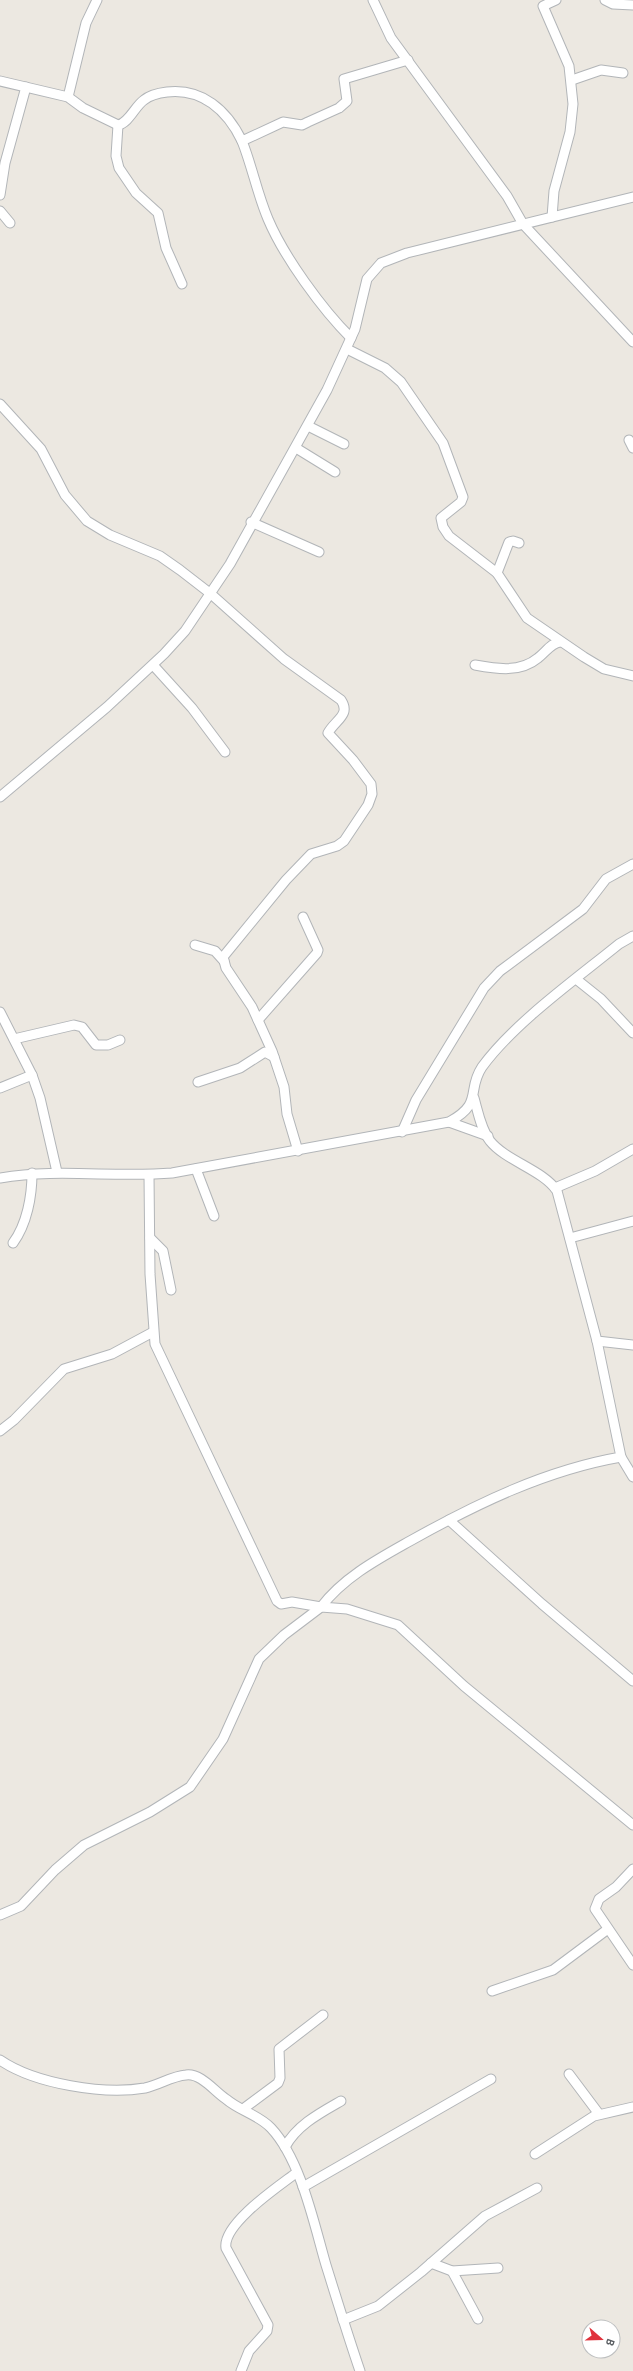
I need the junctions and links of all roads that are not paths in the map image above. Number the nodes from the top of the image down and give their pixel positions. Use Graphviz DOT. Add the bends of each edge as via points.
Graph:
graph roads {
  1 [pos="97,0"];
  2 [pos="373,0"];
  3 [pos="556,0"];
  4 [pos="605,0"];
  5 [pos="542,3"];
  6 [pos="633,5"];
  7 [pos="408,60"];
  8 [pos="623,73"];
  9 [pos="572,80"];
  10 [pos="0,81"];
  11 [pos="26,88"];
  12 [pos="68,98"];
  13 [pos="118,125"];
  14 [pos="242,141"];
  15 [pos="0,195"];
  16 [pos="633,197"];
  17 [pos="0,211"];
  18 [pos="552,217"];
  19 [pos="10,223"];
  20 [pos="523,224"];
  21 [pos="182,284"];
  22 [pos="351,338"];
  23 [pos="633,342"];
  24 [pos="347,349"];
  25 [pos="0,404"];
  26 [pos="308,426"];
  27 [pos="344,444"];
  28 [pos="296,448"];
  29 [pos="335,472"];
  30 [pos="252,522"];
  31 [pos="519,543"];
  32 [pos="319,552"];
  33 [pos="498,573"];
  34 [pos="211,594"];
  35 [pos="560,642"];
  36 [pos="153,665"];
  37 [pos="475,665"];
  38 [pos="633,676"];
  39 [pos="225,752"];
  40 [pos="0,797"];
  41 [pos="633,864"];
  42 [pos="303,917"];
  43 [pos="633,936"];
  44 [pos="195,944"];
  45 [pos="224,961"];
  46 [pos="576,979"];
  47 [pos="0,1012"];
  48 [pos="258,1020"];
  49 [pos="633,1033"];
  50 [pos="14,1039"];
  51 [pos="120,1040"];
  52 [pos="274,1057"];
  53 [pos="32,1075"];
  54 [pos="198,1082"];
  55 [pos="0,1088"];
  56 [pos="474,1098"];
  57 [pos="450,1122"];
  58 [pos="402,1132"];
  59 [pos="488,1136"];
  60 [pos="633,1149"];
  61 [pos="298,1151"];
  62 [pos="196,1169"];
  63 [pos="57,1172"];
  64 [pos="32,1173"];
  65 [pos="149,1175"];
  66 [pos="0,1178"];
  67 [pos="555,1188"];
  68 [pos="214,1216"];
  69 [pos="633,1221"];
  70 [pos="150,1238"];
  71 [pos="570,1238"];
  72 [pos="13,1243"];
  73 [pos="172,1290"];
  74 [pos="153,1332"];
  75 [pos="597,1341"];
  76 [pos="633,1344"];
  77 [pos="0,1431"];
  78 [pos="621,1457"];
  79 [pos="633,1476"];
  80 [pos="449,1520"];
  81 [pos="320,1607"];
  82 [pos="633,1681"];
  83 [pos="633,1825"];
  84 [pos="633,1869"];
  85 [pos="0,1915"];
  86 [pos="608,1929"];
  87 [pos="633,1965"];
  88 [pos="492,1991"];
  89 [pos="323,2015"];
  90 [pos="0,2060"];
  91 [pos="569,2074"];
  92 [pos="491,2079"];
  93 [pos="341,2101"];
  94 [pos="633,2107"];
  95 [pos="243,2109"];
  96 [pos="598,2114"];
  97 [pos="285,2147"];
  98 [pos="535,2154"];
  99 [pos="296,2173"];
  100 [pos="302,2187"];
  101 [pos="537,2188"];
  102 [pos="431,2263"];
  103 [pos="498,2268"];
  104 [pos="452,2271"];
  105 [pos="343,2320"];
  106 [pos="478,2320"];
  107 [pos="241,2371"];
  108 [pos="360,2371"];
  1 -- 12 [label="street" via="86,23"];
  2 -- 7 [label="street" via="391,38"];
  3 -- 5 [label="street"];
  4 -- 6 [label="street" via="613,4"];
  5 -- 9 [label="street" via="569,66"];
  7 -- 14 [label="street" via="344,79 347,101 339,108 302,125 283,122"];
  7 -- 20 [label="street" via="507,196"];
  8 -- 9 [label="street" via="601,70"];
  9 -- 18 [label="street" via="573,118 559,168"];
  10 -- 11 [label="street"];
  11 -- 12 [label="street"];
  11 -- 15 [label="street" via="5,163"];
  12 -- 13 [label="street"];
  13 -- 14 [label="street" via="123,123 145,99 161,93 184,91 198,94 214,104 238,132"];
  13 -- 21 [label="street" via="117,162 136,193 158,213 166,248"];
  14 -- 22 [label="street" via="268,218 283,250"];
  16 -- 18 [label="street"];
  17 -- 19 [label="street"];
  18 -- 20 [label="street"];
  20 -- 22 [label="street" via="407,252 382,263 367,279"];
  20 -- 23 [label="street"];
  22 -- 24 [label="street"];
  24 -- 26 [label="street"];
  24 -- 33 [label="street" via="384,368 401,382 443,443 462,498 461,502 442,515 443,527 449,536"];
  25 -- 34 [label="street" via="41,449 65,495 87,521 110,535 160,556"];
  26 -- 27 [label="street"];
  26 -- 28 [label="street"];
  28 -- 29 [label="street"];
  28 -- 30 [label="street"];
  30 -- 32 [label="street"];
  30 -- 34 [label="street"];
  31 -- 33 [label="street" via="509,542"];
  33 -- 35 [label="street" via="522,612"];
  34 -- 36 [label="street" via="185,631"];
  34 -- 45 [label="street" via="284,659 341,700 345,711 328,733 364,773 371,784 372,794 368,805 344,842 311,854 228,949 223,957"];
  35 -- 37 [label="street" via="555,643 529,664 518,668 502,669"];
  35 -- 38 [label="street" via="604,669"];
  36 -- 39 [label="street" via="192,708"];
  36 -- 40 [label="street"];
  41 -- 58 [label="street" via="606,879 583,908 500,971 484,988 420,1093"];
  42 -- 48 [label="street" via="318,950 317,953"];
  43 -- 46 [label="street" via="619,944"];
  44 -- 45 [label="street" via="215,950"];
  45 -- 48 [label="street"];
  46 -- 49 [label="street" via="601,999"];
  46 -- 56 [label="street" via="512,1034 483,1067 476,1080"];
  47 -- 50 [label="street"];
  48 -- 52 [label="street"];
  50 -- 51 [label="street" via="74,1025 82,1027 96,1045 108,1045"];
  50 -- 53 [label="street"];
  52 -- 54 [label="street" via="265,1052 240,1068"];
  52 -- 61 [label="street" via="284,1087 287,1114"];
  53 -- 55 [label="street"];
  53 -- 63 [label="street" via="40,1098"];
  56 -- 57 [label="street" via="465,1112"];
  56 -- 59 [label="street"];
  57 -- 58 [label="street"];
  57 -- 59 [label="street"];
  58 -- 61 [label="street"];
  59 -- 67 [label="street" via="496,1146"];
  60 -- 67 [label="street" via="594,1171"];
  61 -- 62 [label="street"];
  62 -- 65 [label="street"];
  62 -- 68 [label="street"];
  63 -- 64 [label="street"];
  63 -- 65 [label="street"];
  64 -- 66 [label="street"];
  64 -- 72 [label="street" via="29,1204 19,1235"];
  65 -- 70 [label="street"];
  67 -- 71 [label="street"];
  69 -- 71 [label="street"];
  70 -- 73 [label="street" via="163,1251"];
  70 -- 74 [label="street"];
  71 -- 75 [label="street"];
  74 -- 77 [label="street" via="112,1354 64,1369"];
  74 -- 81 [label="street" via="155,1344 166,1368 277,1601 281,1604 292,1602"];
  75 -- 76 [label="street"];
  75 -- 78 [label="street"];
  78 -- 79 [label="street"];
  78 -- 80 [label="street" via="537,1480"];
  80 -- 81 [label="street" via="359,1571"];
  80 -- 82 [label="street"];
  81 -- 83 [label="street" via="347,1609 398,1625 464,1686"];
  81 -- 85 [label="street" via="284,1635 259,1659 223,1739 190,1787 150,1812 84,1845 55,1870 21,1906"];
  84 -- 86 [label="street" via="596,1902 596,1911"];
  86 -- 87 [label="street"];
  86 -- 88 [label="street" via="553,1970"];
  89 -- 95 [label="street" via="279,2049 278,2083"];
  90 -- 95 [label="street" via="10,2067 56,2084 109,2089 145,2088 184,2075 192,2075 201,2079 227,2101"];
  91 -- 96 [label="street"];
  92 -- 100 [label="street"];
  93 -- 97 [label="street" via="305,2124"];
  94 -- 96 [label="street"];
  95 -- 97 [label="street" via="271,2128"];
  96 -- 98 [label="street"];
  97 -- 99 [label="street"];
  99 -- 100 [label="street"];
  99 -- 107 [label="street" via="250,2208 226,2238 226,2248 268,2325 267,2331 249,2351"];
  100 -- 105 [label="street"];
  101 -- 102 [label="street" via="484,2216"];
  102 -- 104 [label="street"];
  102 -- 105 [label="street" via="376,2308"];
  103 -- 104 [label="street"];
  104 -- 106 [label="street"];
  105 -- 108 [label="street"];
}
